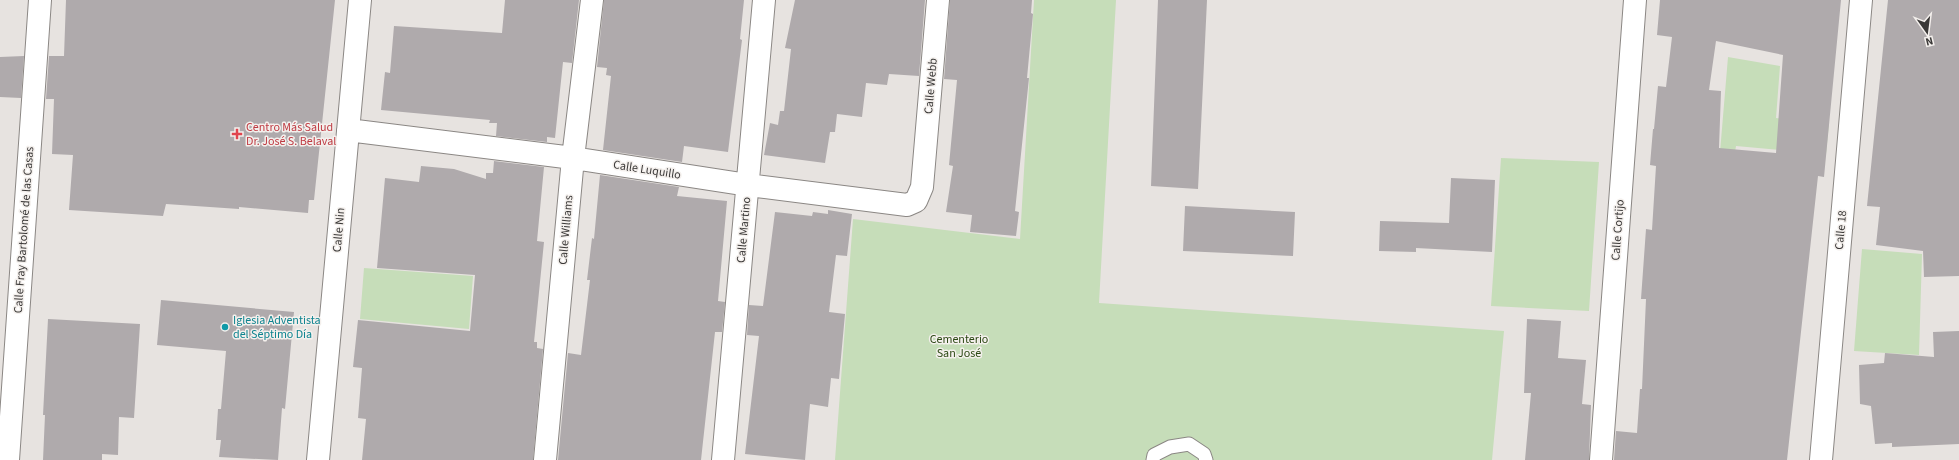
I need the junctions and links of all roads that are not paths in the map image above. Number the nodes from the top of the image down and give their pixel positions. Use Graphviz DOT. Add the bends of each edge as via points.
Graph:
graph roads {
  1 [pos="40,0"];
  2 [pos="360,0"];
  3 [pos="592,0"];
  4 [pos="764,0"];
  5 [pos="938,0"];
  6 [pos="1635,0"];
  7 [pos="1861,0"];
  8 [pos="348,130"];
  9 [pos="573,158"];
  10 [pos="923,173"];
  11 [pos="748,185"];
  12 [pos="8,460"];
  13 [pos="318,460"];
  14 [pos="545,460"];
  15 [pos="723,460"];
  16 [pos="1153,460"];
  17 [pos="1206,460"];
  18 [pos="1601,460"];
  19 [pos="1821,460"];
  1 -- 12 [label="street, Calle Fray Bartolomé de las Casas"];
  2 -- 8 [label="street, Calle Nin"];
  3 -- 9 [label="street, Calle Williams"];
  4 -- 11 [label="street, Calle Martino"];
  5 -- 10 [label="street, Calle Webb"];
  6 -- 18 [label="street, Calle Cortijo"];
  7 -- 19 [label="street, Calle 18"];
  8 -- 9 [label="street, Calle Luquillo"];
  8 -- 13 [label="street, Calle Nin"];
  9 -- 11 [label="street, Calle Luquillo"];
  9 -- 14 [label="street, Calle Williams"];
  10 -- 11 [label="street, Calle Luquillo" via="919,197 907,205"];
  11 -- 15 [label="street, Calle Martino"];
  16 -- 17 [label="lane" via="1154,455 1170,447 1189,444 1204,454"];
}
